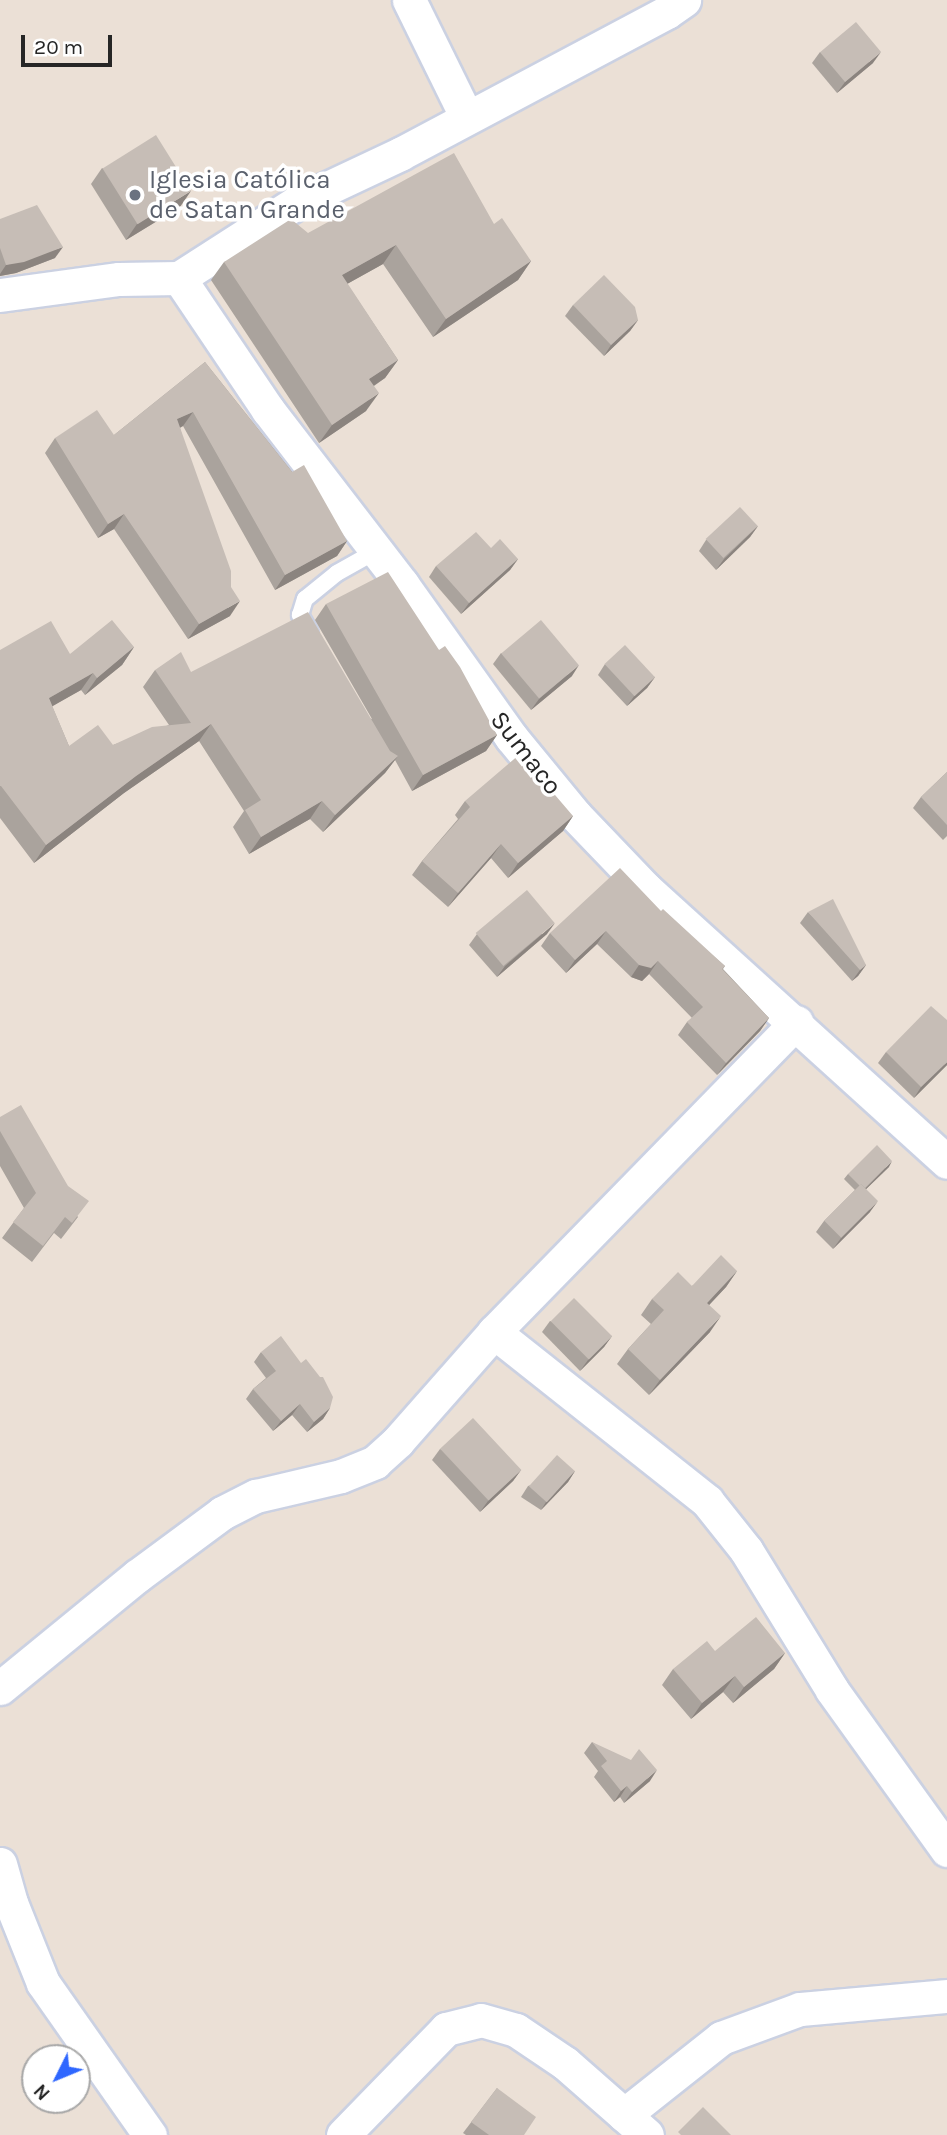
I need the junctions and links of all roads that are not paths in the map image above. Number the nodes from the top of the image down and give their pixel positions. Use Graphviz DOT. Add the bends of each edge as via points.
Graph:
graph roads {
  1 [pos="410,0"];
  2 [pos="684,0"];
  3 [pos="467,118"];
  4 [pos="180,278"];
  5 [pos="0,295"];
  6 [pos="376,551"];
  7 [pos="320,649"];
  8 [pos="796,1022"];
  9 [pos="947,1162"];
  10 [pos="494,1332"];
  11 [pos="0,1688"];
  12 [pos="947,1850"];
  13 [pos="0,1864"];
  14 [pos="947,1996"];
  15 [pos="635,2125"];
  16 [pos="150,2135"];
  17 [pos="343,2135"];
  1 -- 3 [label="street"];
  2 -- 3 [label="street"];
  3 -- 4 [label="street" via="296,203"];
  4 -- 5 [label="street" via="119,279"];
  4 -- 6 [label="street, Sumaco" via="268,410"];
  6 -- 7 [label="lane" via="337,573 305,599 300,615"];
  6 -- 8 [label="street, Sumaco" via="511,737 575,815 646,889"];
  8 -- 9 [label="street, Sumaco"];
  8 -- 10 [label="street"];
  10 -- 11 [label="street" via="375,1462 341,1476 256,1496 222,1513"];
  10 -- 12 [label="street" via="707,1501 746,1550 832,1690"];
  13 -- 16 [label="street" via="43,1983"];
  14 -- 15 [label="street" via="800,2009 721,2038"];
  15 -- 17 [label="street" via="565,2063 516,2030 481,2020 446,2029"];
}
